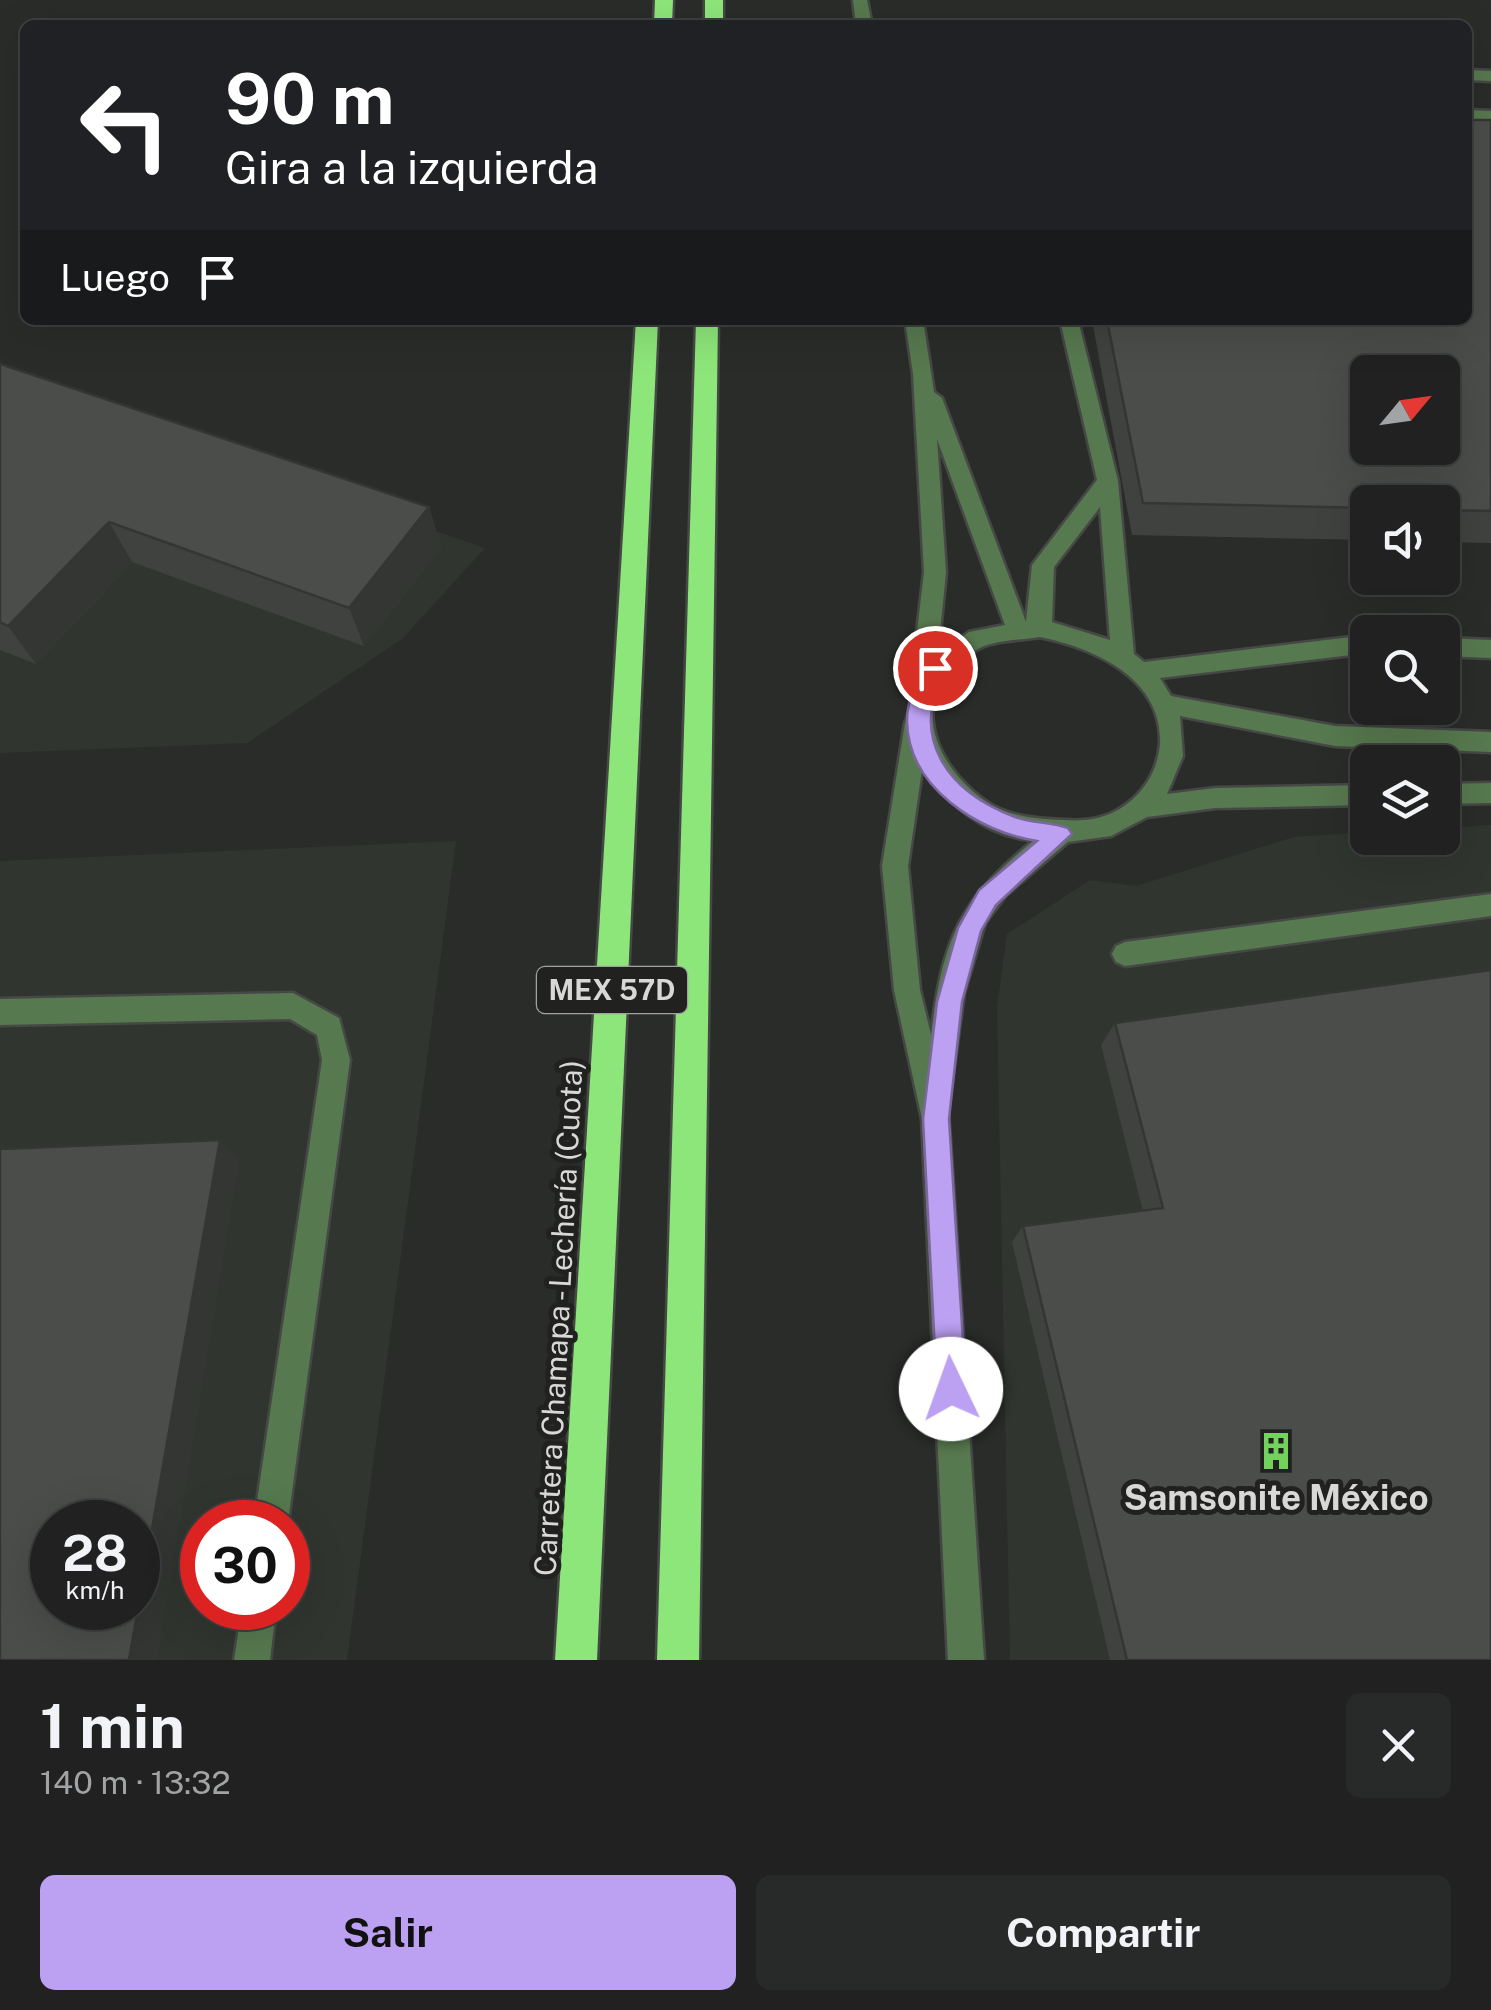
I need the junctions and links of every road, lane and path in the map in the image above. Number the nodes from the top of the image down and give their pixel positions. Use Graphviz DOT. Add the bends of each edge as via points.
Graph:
graph roads {
  1 [pos="648,325"];
  2 [pos="707,325"];
  3 [pos="915,325"];
  4 [pos="1071,325"];
  5 [pos="923,374"];
  6 [pos="1108,480"];
  7 [pos="1029,629"];
  8 [pos="1350,646"];
  9 [pos="1460,647"];
  10 [pos="1491,648"];
  11 [pos="1131,664"];
  12 [pos="922,693"];
  13 [pos="1164,704"];
  14 [pos="918,723"];
  15 [pos="1491,742"];
  16 [pos="1491,793"];
  17 [pos="1460,794"];
  18 [pos="1350,795"];
  19 [pos="1144,807"];
  20 [pos="1060,834"];
  21 [pos="1491,906"];
  22 [pos="1125,954"];
  23 [pos="0,1012"];
  24 [pos="936,1119"];
  25 [pos="274,1500"];
  26 [pos="257,1630"];
  27 [pos="252,1660"];
  28 [pos="576,1660"];
  29 [pos="678,1660"];
  30 [pos="966,1660"];
  1 -- 28 [label="highway, Carretera Chamapa - Lechería (Cuota) / MEX 57D"];
  2 -- 29 [label="highway, MEX 57D"];
  3 -- 5 [label="street"];
  4 -- 6 [label="street"];
  5 -- 7 [label="street"];
  5 -- 12 [label="street" via="935,572"];
  6 -- 7 [label="street" via="1043,565"];
  6 -- 11 [label="street"];
  7 -- 11 [label="street" via="1072,634"];
  7 -- 12 [label="street" via="986,635 957,648 935,668"];
  8 -- 11 [label="street"];
  9 -- 10 [label="street"];
  11 -- 13 [label="street"];
  12 -- 14 [label="street"];
  13 -- 15 [label="street" via="1335,736"];
  13 -- 19 [label="street" via="1173,759"];
  14 -- 20 [label="street" via="936,771 978,811 1018,828"];
  14 -- 24 [label="street" via="895,866 907,990"];
  16 -- 17 [label="street"];
  18 -- 19 [label="street"];
  19 -- 20 [label="street" via="1092,832"];
  20 -- 24 [label="street" via="988,898 970,928 950,1002"];
  21 -- 22 [label="street"];
  23 -- 25 [label="street" via="292,1006 329,1026 336,1060"];
  24 -- 30 [label="street"];
  26 -- 27 [label="street"];
}
